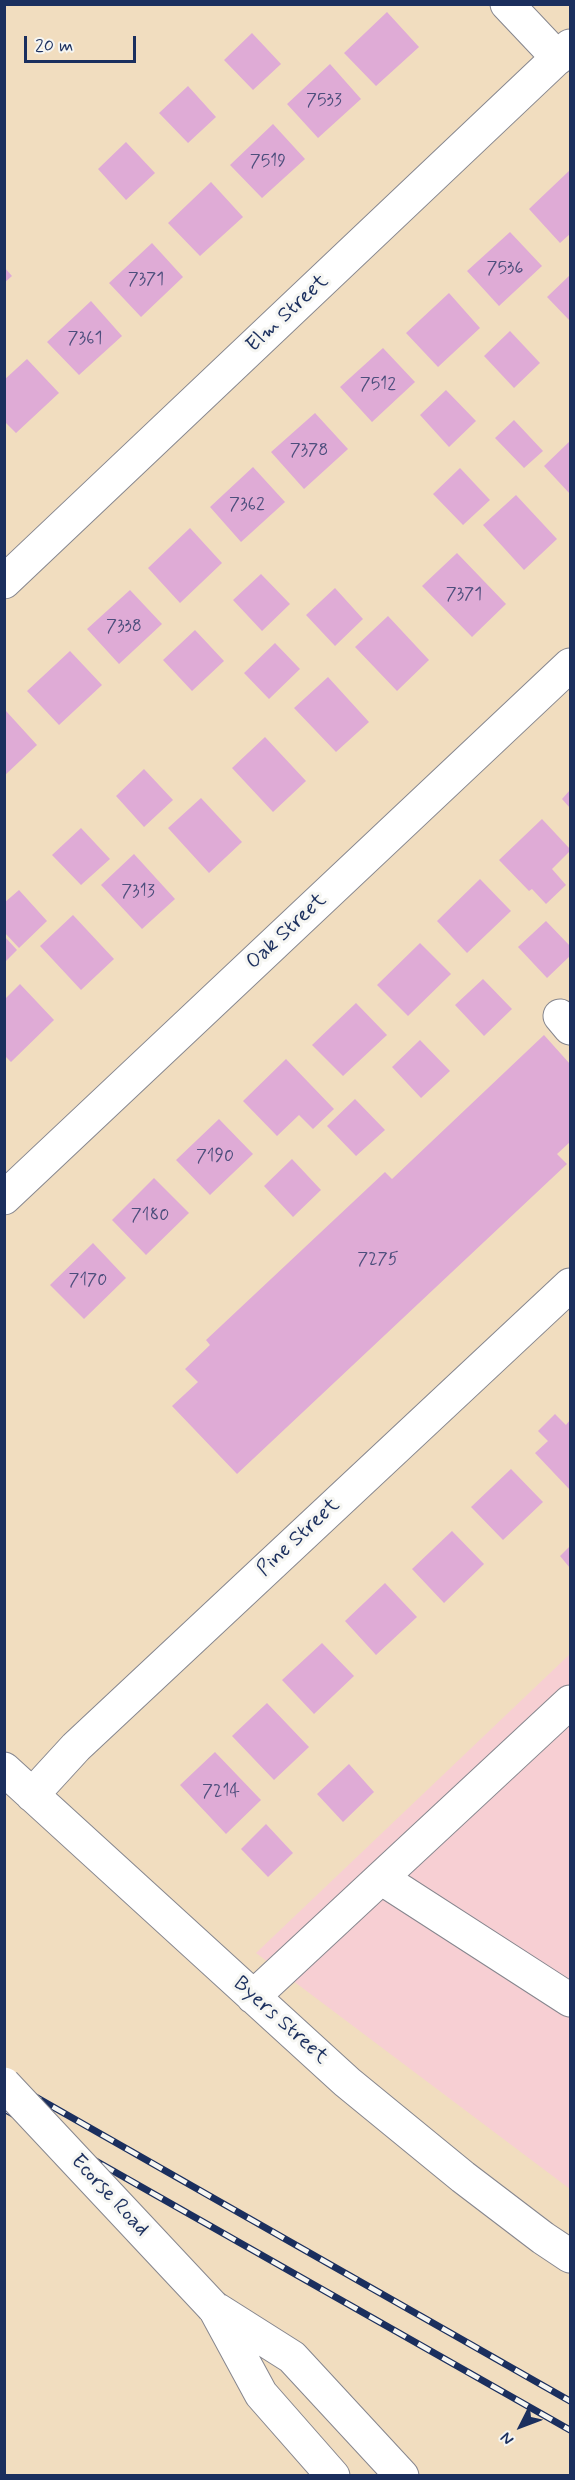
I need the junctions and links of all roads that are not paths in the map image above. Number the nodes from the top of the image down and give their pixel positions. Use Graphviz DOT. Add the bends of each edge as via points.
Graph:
graph roads {
  1 [pos="507,4"];
  2 [pos="564,52"];
  3 [pos="4,582"];
  4 [pos="570,665"];
  5 [pos="4,1198"];
  6 [pos="570,1285"];
  7 [pos="570,1702"];
  8 [pos="4,1769"];
  9 [pos="32,1795"];
  10 [pos="381,1878"];
  11 [pos="254,1997"];
  12 [pos="570,2001"];
  13 [pos="4,2084"];
  14 [pos="570,2256"];
  15 [pos="213,2307"];
  16 [pos="333,2475"];
  17 [pos="402,2475"];
  1 -- 2 [label="street"];
  2 -- 3 [label="street, Elm Street"];
  4 -- 5 [label="street, Oak Street"];
  6 -- 9 [label="street, Pine Street" via="76,1747"];
  7 -- 10 [label="street"];
  8 -- 9 [label="street, Byers Street"];
  9 -- 11 [label="street, Byers Street"];
  10 -- 11 [label="street"];
  10 -- 12 [label="street"];
  11 -- 14 [label="street, Byers Street" via="347,2082 463,2177"];
  13 -- 15 [label="street, Ecorse Road, bridge"];
  15 -- 16 [label="street, Ecorse Road" via="261,2394"];
  15 -- 17 [label="street, Ecorse Road" via="292,2357"];
}
